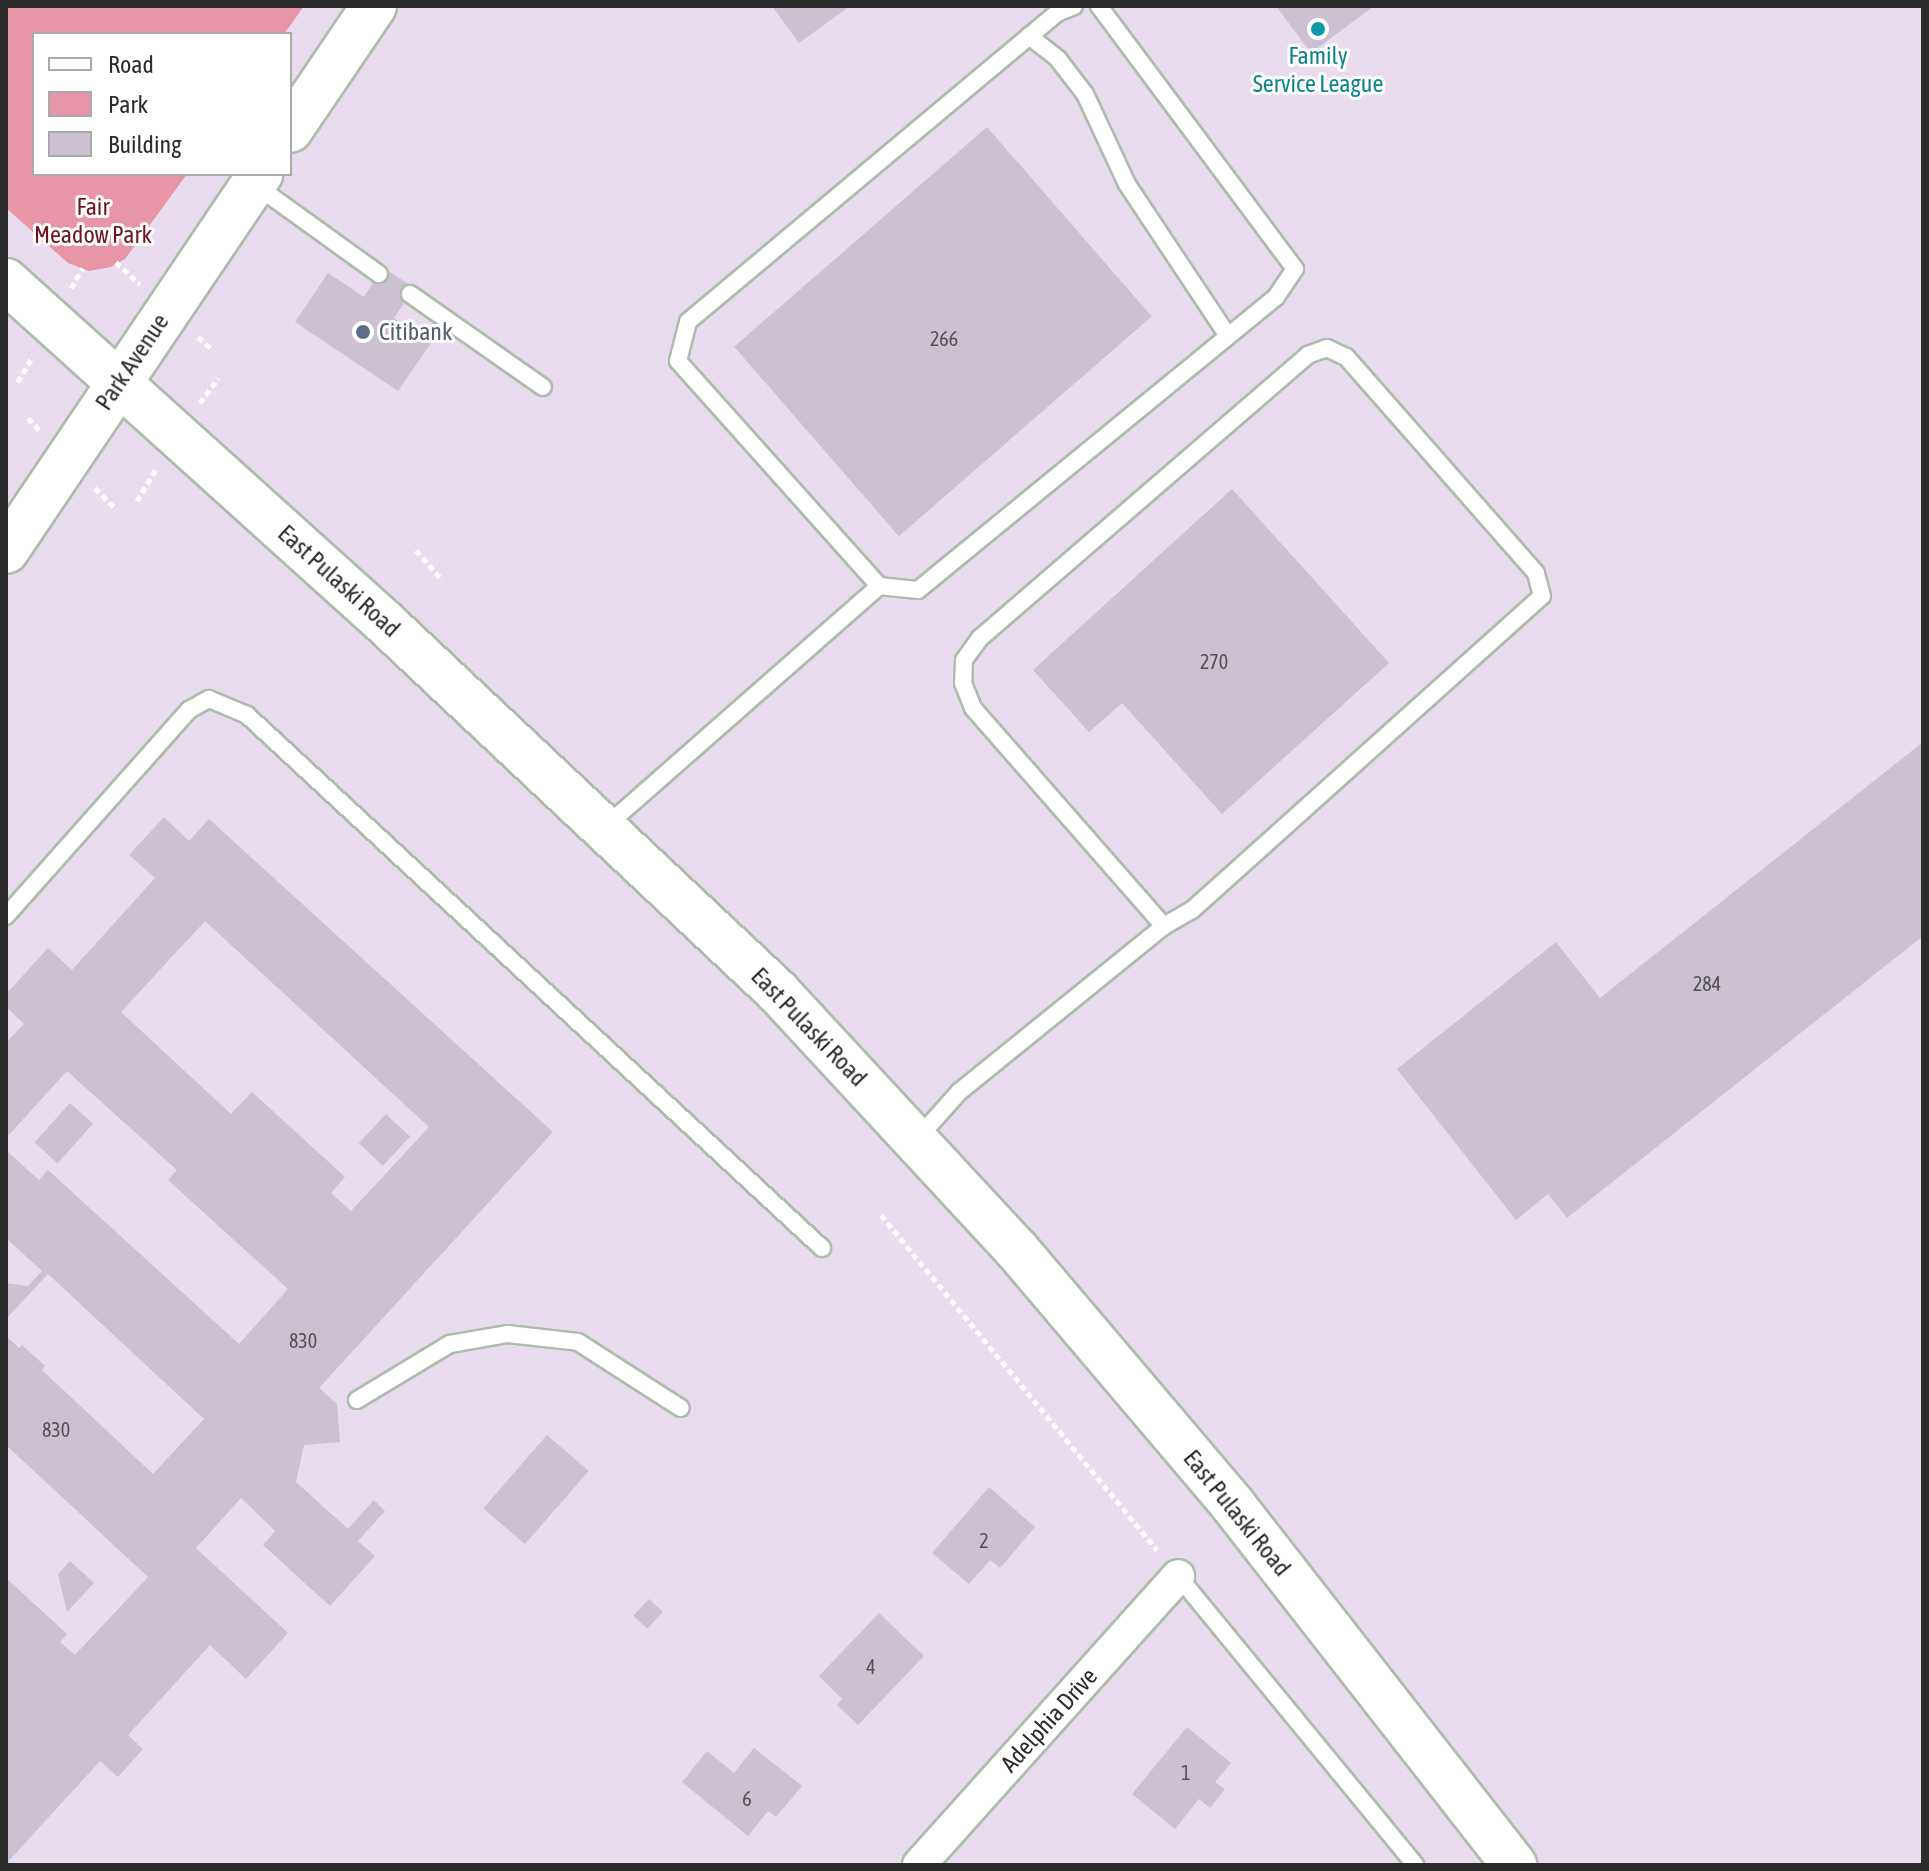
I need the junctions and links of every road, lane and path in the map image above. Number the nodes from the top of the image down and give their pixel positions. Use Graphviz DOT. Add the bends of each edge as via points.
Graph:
graph roads {
  1 [pos="374,6"];
  2 [pos="1074,6"];
  3 [pos="1099,6"];
  4 [pos="1029,36"];
  5 [pos="292,127"];
  6 [pos="257,179"];
  7 [pos="379,274"];
  8 [pos="6,281"];
  9 [pos="410,294"];
  10 [pos="1228,336"];
  11 [pos="117,384"];
  12 [pos="543,387"];
  13 [pos="416,550"];
  14 [pos="6,551"];
  15 [pos="442,580"];
  16 [pos="879,586"];
  17 [pos="605,827"];
  18 [pos="6,916"];
  19 [pos="1164,926"];
  20 [pos="917,1139"];
  21 [pos="881,1215"];
  22 [pos="822,1248"];
  23 [pos="357,1400"];
  24 [pos="681,1408"];
  25 [pos="1178,1576"];
  26 [pos="919,1865"];
  27 [pos="1415,1865"];
  28 [pos="1514,1865"];
  1 -- 5 [label="main road"];
  2 -- 4 [label="lane"];
  3 -- 10 [label="lane" via="1295,269 1276,297"];
  4 -- 10 [label="lane" via="1058,59 1085,94 1127,184"];
  4 -- 16 [label="lane" via="688,322 678,361"];
  6 -- 7 [label="lane"];
  6 -- 11 [label="main road, Park Avenue"];
  8 -- 11 [label="main road, East Pulaski Road"];
  9 -- 12 [label="lane"];
  10 -- 16 [label="lane" via="918,590"];
  11 -- 14 [label="main road, Park Avenue"];
  11 -- 17 [label="main road, East Pulaski Road"];
  13 -- 15 [label="path"];
  16 -- 17 [label="lane"];
  17 -- 20 [label="main road, East Pulaski Road" via="777,991"];
  18 -- 22 [label="lane" via="189,710 209,699 222,704 247,715"];
  19 -- 19 [label="lane" via="1192,910 1542,596 1536,573 1346,357 1327,348 1308,355 980,638 964,660 963,683 973,708"];
  19 -- 20 [label="lane" via="959,1092"];
  20 -- 28 [label="main road, East Pulaski Road" via="1233,1505"];
  21 -- 25 [label="path"];
  23 -- 24 [label="lane" via="450,1344 508,1334 578,1342"];
  25 -- 26 [label="street, Adelphia Drive"];
  25 -- 27 [label="lane"];
}
